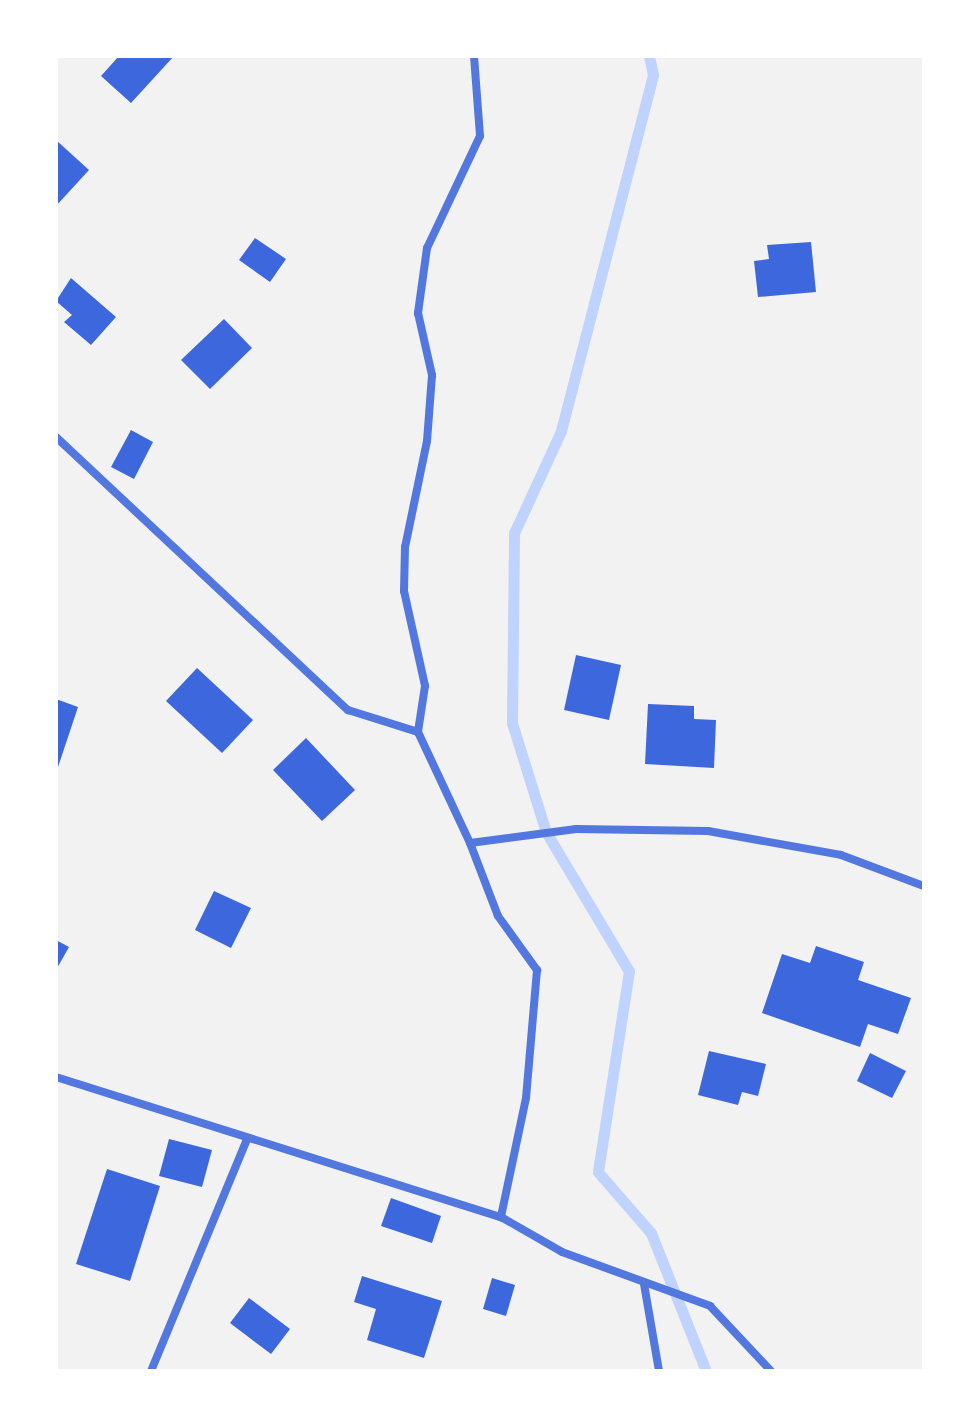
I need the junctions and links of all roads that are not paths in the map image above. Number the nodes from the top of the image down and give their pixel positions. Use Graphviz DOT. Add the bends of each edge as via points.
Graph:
graph roads {
  1 [pos="474,56"];
  2 [pos="56,437"];
  3 [pos="418,732"];
  4 [pos="470,843"];
  5 [pos="924,886"];
  6 [pos="56,1077"];
  7 [pos="247,1139"];
  8 [pos="501,1217"];
  9 [pos="644,1284"];
  10 [pos="151,1371"];
  11 [pos="659,1371"];
  12 [pos="771,1371"];
  1 -- 3 [label="street" via="480,136 427,248 418,313 432,375 427,441 405,547 404,591 425,686"];
  2 -- 3 [label="street" via="348,710"];
  3 -- 4 [label="street"];
  4 -- 5 [label="street" via="576,829 708,831 841,855"];
  4 -- 8 [label="street" via="498,916 537,970 526,1098"];
  6 -- 7 [label="street"];
  7 -- 8 [label="street"];
  7 -- 10 [label="street"];
  8 -- 9 [label="street" via="562,1252"];
  9 -- 11 [label="street"];
  9 -- 12 [label="street" via="710,1306"];
}
